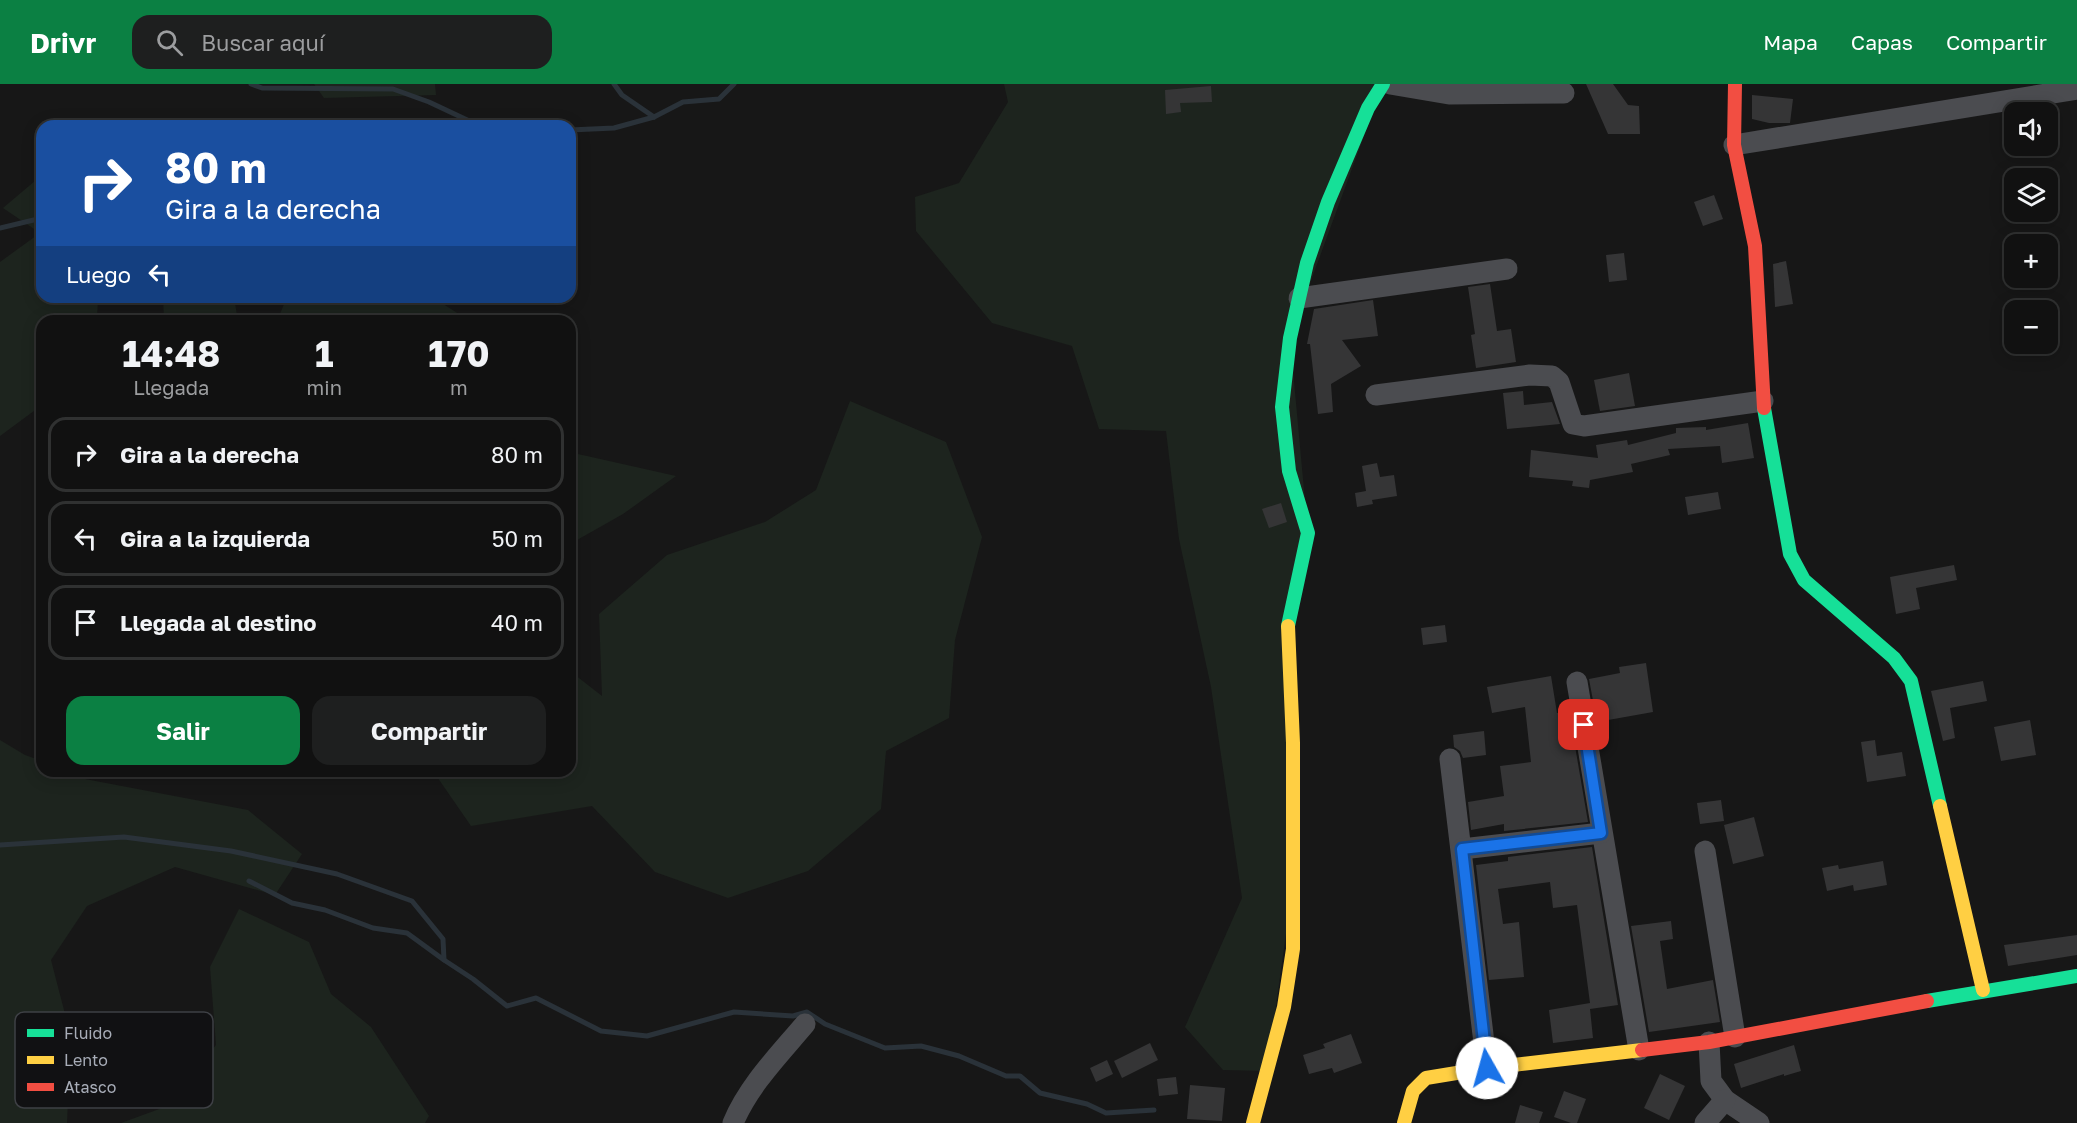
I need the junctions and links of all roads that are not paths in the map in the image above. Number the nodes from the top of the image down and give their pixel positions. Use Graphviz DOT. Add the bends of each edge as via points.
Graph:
graph roads {
  1 [pos="1383,84"];
  2 [pos="1390,84"];
  3 [pos="1735,84"];
  4 [pos="2077,89"];
  5 [pos="1564,93"];
  6 [pos="1734,145"];
  7 [pos="1507,269"];
  8 [pos="1299,298"];
  9 [pos="1376,395"];
  10 [pos="1763,401"];
  11 [pos="1577,682"];
  12 [pos="1450,759"];
  13 [pos="1601,833"];
  14 [pos="1462,849"];
  15 [pos="1706,851"];
  16 [pos="2077,976"];
  17 [pos="1983,990"];
  18 [pos="805,1024"];
  19 [pos="1735,1037"];
  20 [pos="1709,1042"];
  21 [pos="1639,1050"];
  22 [pos="1487,1068"];
  23 [pos="1725,1100"];
  24 [pos="733,1123"];
  25 [pos="1253,1123"];
  26 [pos="1404,1123"];
  27 [pos="1705,1123"];
  28 [pos="1759,1123"];
  1 -- 8 [label="street" via="1368,108 1328,202"];
  2 -- 5 [label="street" via="1449,93"];
  3 -- 6 [label="street"];
  4 -- 6 [label="street"];
  6 -- 10 [label="street" via="1755,246"];
  7 -- 8 [label="street"];
  8 -- 25 [label="street" via="1282,407 1289,471 1308,533 1288,628 1293,743 1293,949 1284,1007"];
  9 -- 10 [label="street" via="1530,375 1552,376 1559,382 1573,424 1584,426"];
  10 -- 17 [label="street" via="1790,554 1804,580 1894,658 1911,681"];
  11 -- 13 [label="street"];
  12 -- 14 [label="street"];
  13 -- 14 [label="street"];
  13 -- 21 [label="street"];
  14 -- 22 [label="street"];
  15 -- 19 [label="street"];
  16 -- 17 [label="street"];
  17 -- 19 [label="street"];
  18 -- 24 [label="street" via="760,1077"];
  19 -- 20 [label="street"];
  20 -- 21 [label="street"];
  20 -- 23 [label="street" via="1711,1081"];
  21 -- 22 [label="street"];
  22 -- 26 [label="street" via="1418,1082"];
  23 -- 27 [label="street"];
  23 -- 28 [label="street"];
}
